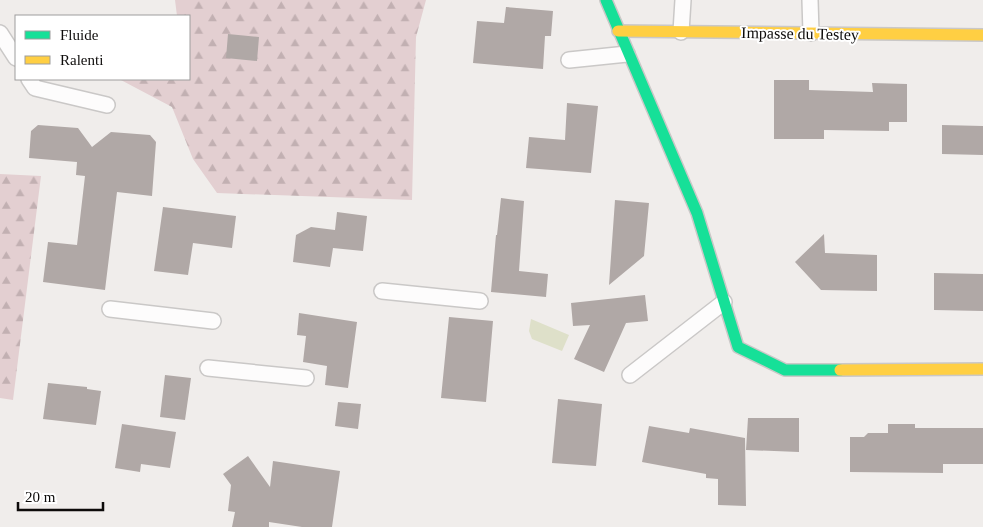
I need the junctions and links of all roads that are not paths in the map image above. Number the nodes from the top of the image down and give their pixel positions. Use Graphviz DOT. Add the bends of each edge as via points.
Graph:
graph roads {
  1 [pos="606,0"];
  2 [pos="683,0"];
  3 [pos="810,0"];
  4 [pos="618,31"];
  5 [pos="681,32"];
  6 [pos="0,33"];
  7 [pos="812,33"];
  8 [pos="983,34"];
  9 [pos="628,54"];
  10 [pos="15,56"];
  11 [pos="569,60"];
  12 [pos="30,80"];
  13 [pos="107,105"];
  14 [pos="382,291"];
  15 [pos="480,301"];
  16 [pos="724,302"];
  17 [pos="110,309"];
  18 [pos="214,321"];
  19 [pos="208,368"];
  20 [pos="983,369"];
  21 [pos="630,376"];
  22 [pos="306,378"];
  1 -- 4 [label="street"];
  2 -- 5 [label="lane"];
  3 -- 7 [label="lane"];
  4 -- 5 [label="street, Impasse du Testey"];
  4 -- 9 [label="street"];
  5 -- 7 [label="street, Impasse du Testey"];
  6 -- 10 [label="lane"];
  7 -- 8 [label="street, Impasse du Testey"];
  9 -- 11 [label="lane"];
  9 -- 16 [label="street" via="696,214"];
  12 -- 13 [label="lane" via="35,88"];
  14 -- 15 [label="lane"];
  16 -- 20 [label="street" via="738,347 785,370"];
  16 -- 21 [label="lane"];
  17 -- 18 [label="lane"];
  19 -- 22 [label="lane"];
}
